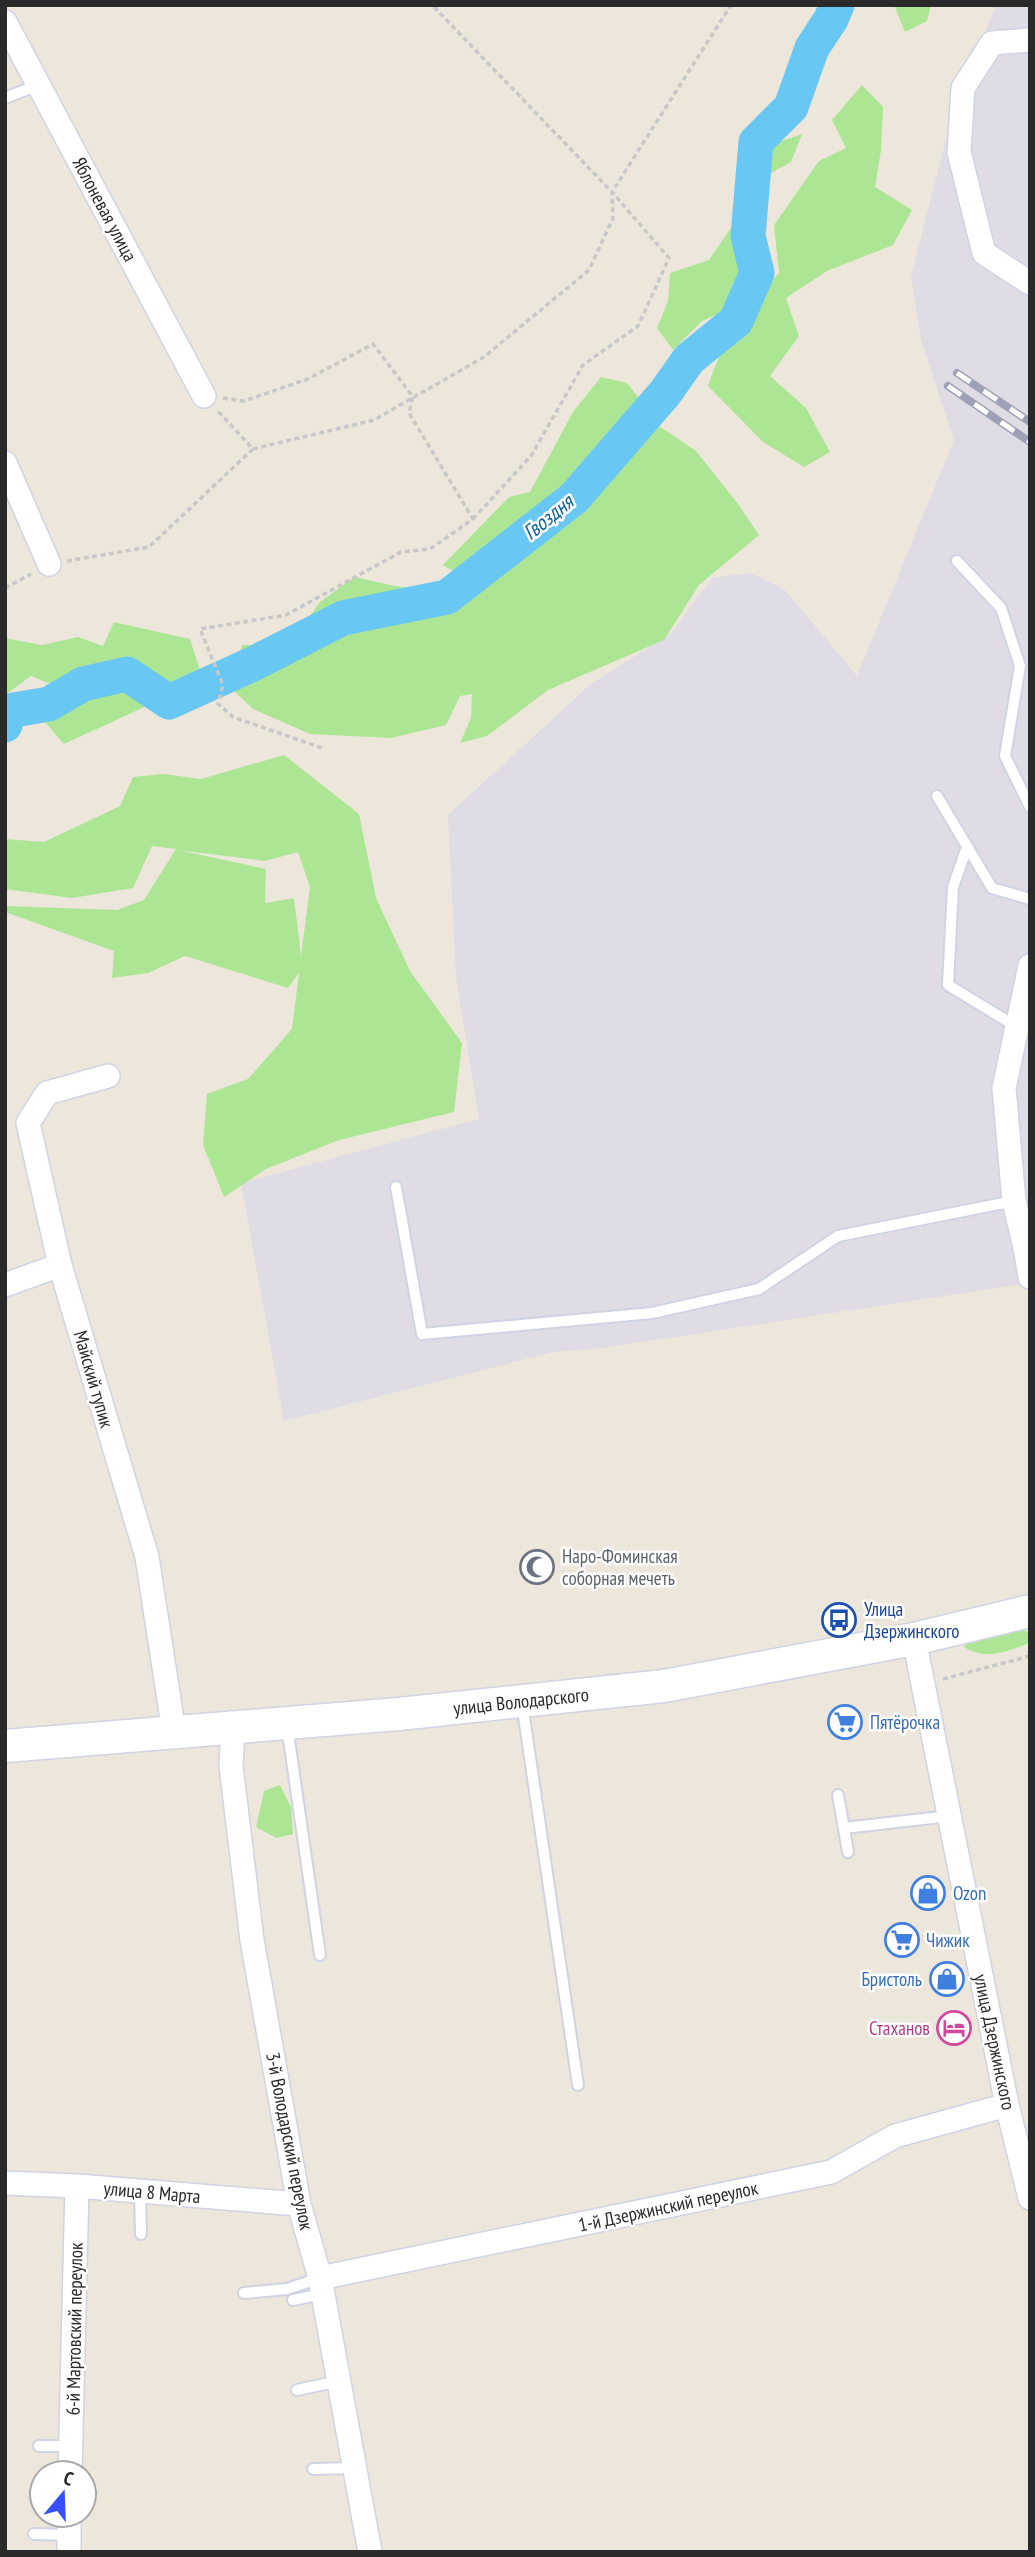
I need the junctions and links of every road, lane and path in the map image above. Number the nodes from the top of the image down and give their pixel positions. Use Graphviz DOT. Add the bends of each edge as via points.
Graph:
graph roads {
  1 [pos="432,5"];
  2 [pos="731,5"];
  3 [pos="5,22"];
  4 [pos="1030,40"];
  5 [pos="38,85"];
  6 [pos="5,98"];
  7 [pos="612,192"];
  8 [pos="1030,283"];
  9 [pos="204,396"];
  10 [pos="414,397"];
  11 [pos="253,449"];
  12 [pos="5,463"];
  13 [pos="473,519"];
  14 [pos="957,561"];
  15 [pos="48,564"];
  16 [pos="5,588"];
  17 [pos="322,748"];
  18 [pos="937,796"];
  19 [pos="1030,807"];
  20 [pos="967,847"];
  21 [pos="1030,899"];
  22 [pos="1030,966"];
  23 [pos="1017,1027"];
  24 [pos="108,1076"];
  25 [pos="396,1187"];
  26 [pos="1014,1201"];
  27 [pos="60,1265"];
  28 [pos="1030,1277"];
  29 [pos="5,1285"];
  30 [pos="1030,1611"];
  31 [pos="914,1639"];
  32 [pos="1030,1656"];
  33 [pos="924,1684"];
  34 [pos="522,1701"];
  35 [pos="287,1723"];
  36 [pos="233,1728"];
  37 [pos="174,1732"];
  38 [pos="5,1746"];
  39 [pos="838,1795"];
  40 [pos="950,1816"];
  41 [pos="844,1828"];
  42 [pos="848,1852"];
  43 [pos="320,1955"];
  44 [pos="578,2085"];
  45 [pos="1007,2105"];
  46 [pos="1022,2127"];
  47 [pos="5,2183"];
  48 [pos="77,2186"];
  49 [pos="140,2191"];
  50 [pos="1030,2198"];
  51 [pos="299,2204"];
  52 [pos="141,2234"];
  53 [pos="321,2286"];
  54 [pos="244,2293"];
  55 [pos="293,2300"];
  56 [pos="339,2381"];
  57 [pos="297,2390"];
  58 [pos="39,2446"];
  59 [pos="71,2446"];
  60 [pos="71,2459"];
  61 [pos="355,2468"];
  62 [pos="313,2469"];
  63 [pos="34,2534"];
  64 [pos="69,2534"];
  65 [pos="370,2552"];
  1 -- 7 [label="path"];
  2 -- 7 [label="path"];
  3 -- 5 [label="street, Яблоневая улица"];
  4 -- 8 [label="street" via="992,43 963,88 959,152 984,253"];
  5 -- 6 [label="lane"];
  5 -- 9 [label="street, Яблоневая улица"];
  7 -- 10 [label="path" via="613,218 589,270 484,357"];
  7 -- 13 [label="path" via="669,258 638,326 583,365 531,456"];
  9 -- 10 [label="path" via="244,401 308,379 373,344"];
  9 -- 11 [label="path"];
  10 -- 11 [label="path" via="374,419"];
  10 -- 13 [label="path" via="409,413"];
  11 -- 15 [label="path" via="149,547"];
  12 -- 15 [label="street"];
  13 -- 17 [label="path" via="430,550 401,552 286,615 200,629 223,685 218,704 233,717"];
  14 -- 19 [label="lane" via="1000,608 1020,666 1005,756"];
  15 -- 16 [label="path"];
  18 -- 20 [label="lane"];
  20 -- 21 [label="lane" via="992,888"];
  20 -- 23 [label="lane" via="953,887 948,985"];
  22 -- 23 [label="street"];
  23 -- 26 [label="street" via="1004,1088"];
  24 -- 27 [label="street, Майский тупик" via="47,1093 28,1123"];
  25 -- 26 [label="lane" via="422,1334 665,1310 759,1289 838,1236"];
  26 -- 28 [label="street"];
  27 -- 29 [label="street"];
  27 -- 37 [label="street, Майский тупик" via="147,1557"];
  30 -- 31 [label="main road, улица Володарского"];
  31 -- 33 [label="street, улица Дзержинского"];
  31 -- 34 [label="main road, улица Володарского" via="664,1686"];
  32 -- 33 [label="path"];
  33 -- 40 [label="street, улица Дзержинского"];
  34 -- 35 [label="main road, улица Володарского"];
  34 -- 44 [label="lane"];
  35 -- 36 [label="main road, улица Володарского"];
  35 -- 43 [label="lane"];
  36 -- 37 [label="main road, улица Володарского"];
  36 -- 51 [label="street, 3-й Володарский переулок" via="231,1766 251,1940"];
  37 -- 38 [label="main road, улица Володарского"];
  39 -- 41 [label="lane"];
  40 -- 41 [label="lane"];
  40 -- 45 [label="street, улица Дзержинского"];
  41 -- 42 [label="lane"];
  45 -- 46 [label="street, улица Дзержинского"];
  45 -- 53 [label="street, 1-й Дзержинский переулок" via="895,2137 831,2172"];
  46 -- 50 [label="street, улица Дзержинского"];
  47 -- 48 [label="street, улица 8 Марта"];
  48 -- 49 [label="street, улица 8 Марта"];
  48 -- 59 [label="street, 6-й Мартовский переулок"];
  49 -- 51 [label="street, улица 8 Марта"];
  49 -- 52 [label="lane"];
  51 -- 53 [label="street, 3-й Володарский переулок"];
  53 -- 54 [label="lane"];
  53 -- 55 [label="lane"];
  53 -- 56 [label="street, 3-й Володарский переулок"];
  56 -- 57 [label="lane"];
  56 -- 61 [label="street, 3-й Володарский переулок"];
  58 -- 59 [label="lane"];
  59 -- 60 [label="street, 6-й Мартовский переулок"];
  61 -- 62 [label="lane"];
  61 -- 65 [label="street, 3-й Володарский переулок"];
  63 -- 64 [label="lane"];
}
